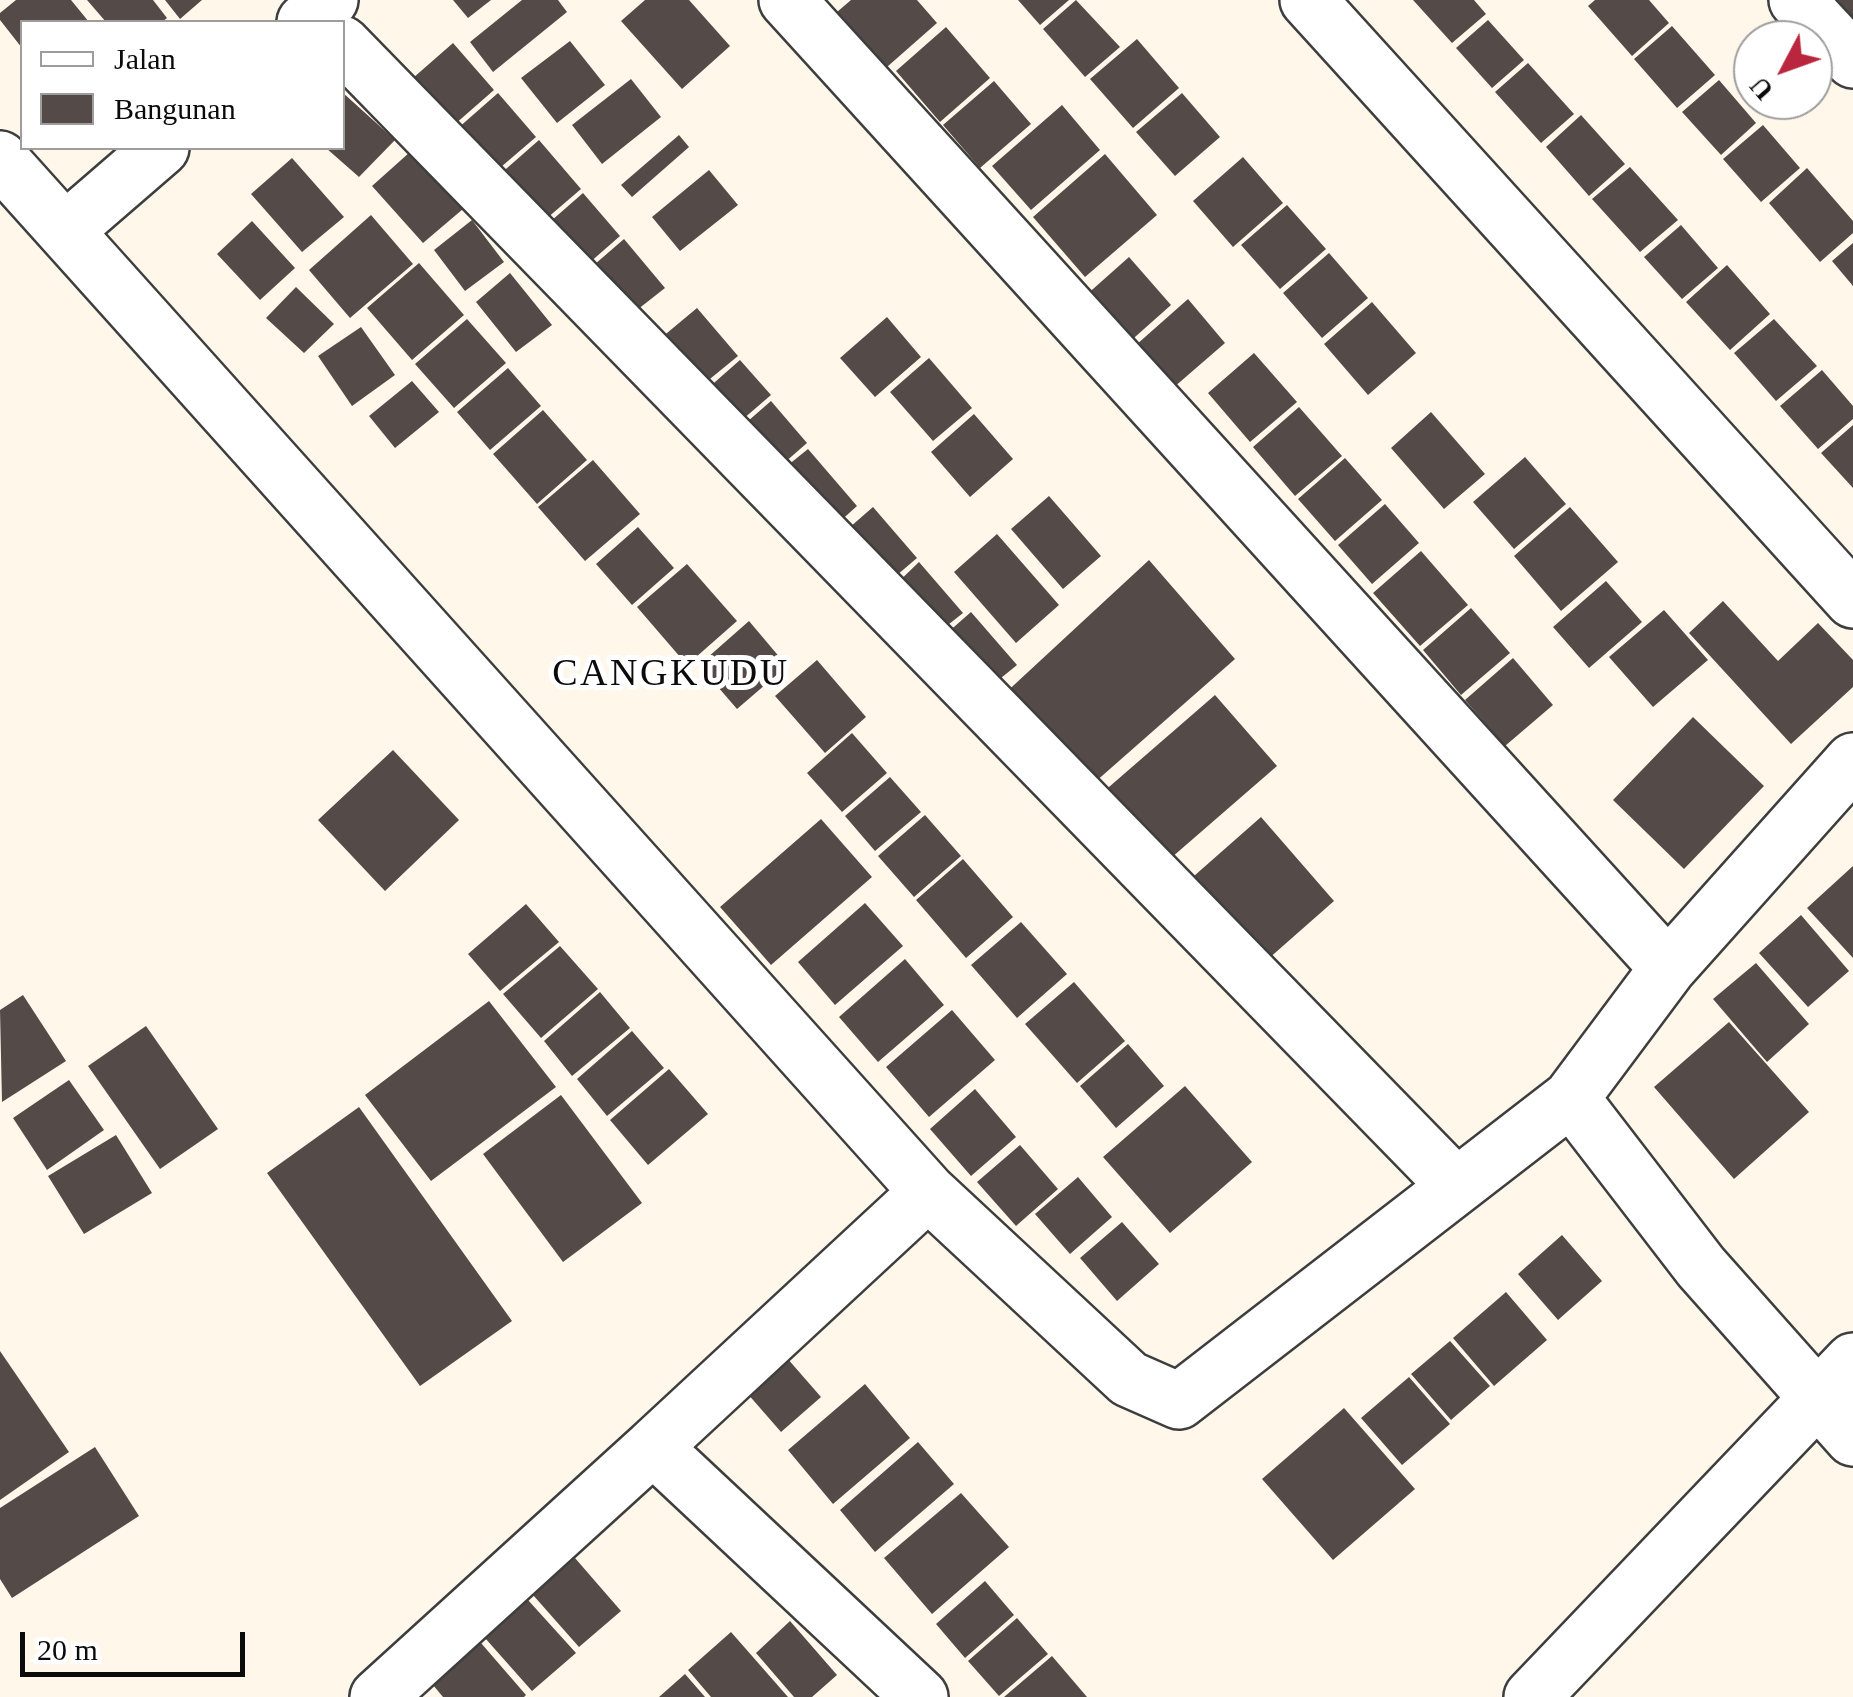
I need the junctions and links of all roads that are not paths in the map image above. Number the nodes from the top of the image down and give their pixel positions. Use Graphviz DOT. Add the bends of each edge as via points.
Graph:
graph roads {
  1 [pos="787,0"];
  2 [pos="1308,0"];
  3 [pos="1797,0"];
  4 [pos="345,44"];
  5 [pos="1853,60"];
  6 [pos="159,150"];
  7 [pos="0,159"];
  8 [pos="65,231"];
  9 [pos="1853,600"];
  10 [pos="1853,761"];
  11 [pos="1668,968"];
  12 [pos="1571,1098"];
  13 [pos="1456,1186"];
  14 [pos="928,1192"];
  15 [pos="1835,1378"];
  16 [pos="1853,1438"];
  17 [pos="653,1447"];
  18 [pos="905,1692"];
  19 [pos="378,1697"];
  20 [pos="1532,1697"];
  1 -- 11 [label="street"];
  2 -- 9 [label="street"];
  3 -- 5 [label="street"];
  4 -- 13 [label="street"];
  6 -- 8 [label="street"];
  7 -- 8 [label="street"];
  8 -- 14 [label="street"];
  10 -- 11 [label="street"];
  11 -- 12 [label="street"];
  12 -- 13 [label="street"];
  12 -- 15 [label="street" via="1701,1267"];
  13 -- 14 [label="street" via="1179,1401 1129,1380"];
  14 -- 17 [label="street"];
  15 -- 16 [label="street"];
  15 -- 20 [label="street"];
  17 -- 18 [label="street"];
  17 -- 19 [label="street"];
}
